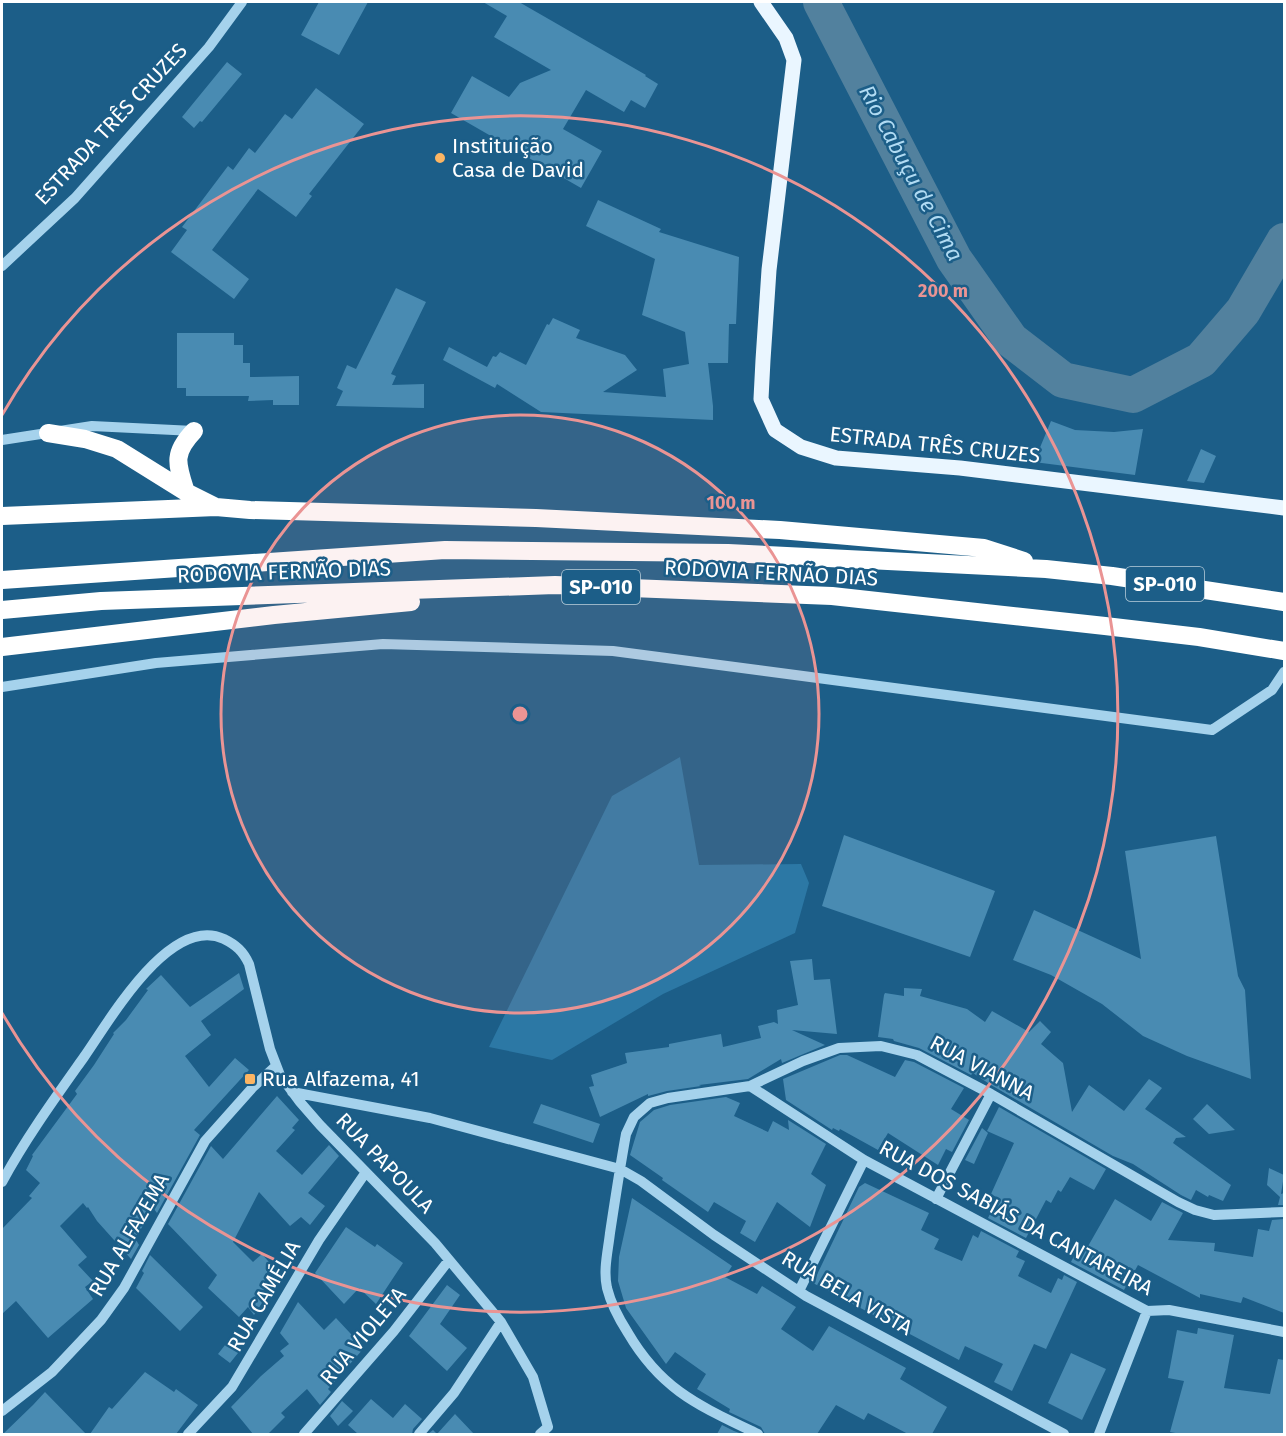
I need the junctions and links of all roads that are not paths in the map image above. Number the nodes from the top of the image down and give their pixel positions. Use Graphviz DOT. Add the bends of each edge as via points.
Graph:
graph roads {
  1 [pos="242,2"];
  2 [pos="761,2"];
  3 [pos="2,266"];
  4 [pos="194,432"];
  5 [pos="48,433"];
  6 [pos="2,440"];
  7 [pos="186,492"];
  8 [pos="216,507"];
  9 [pos="1284,508"];
  10 [pos="2,516"];
  11 [pos="1046,569"];
  12 [pos="2,580"];
  13 [pos="573,586"];
  14 [pos="1284,602"];
  15 [pos="2,610"];
  16 [pos="2,647"];
  17 [pos="1284,651"];
  18 [pos="1284,672"];
  19 [pos="2,687"];
  20 [pos="276,1066"];
  21 [pos="750,1086"];
  22 [pos="292,1092"];
  23 [pos="991,1094"];
  24 [pos="864,1160"];
  25 [pos="620,1169"];
  26 [pos="366,1173"];
  27 [pos="2,1182"];
  28 [pos="936,1200"];
  29 [pos="1284,1212"];
  30 [pos="449,1260"];
  31 [pos="799,1291"];
  32 [pos="1147,1311"];
  33 [pos="501,1322"];
  34 [pos="1284,1332"];
  35 [pos="2,1411"];
  36 [pos="546,1432"];
  37 [pos="188,1434"];
  38 [pos="304,1434"];
  39 [pos="419,1434"];
  40 [pos="758,1434"];
  41 [pos="1064,1434"];
  42 [pos="1100,1434"];
  1 -- 3 [label="street, ESTRADA TRÊS CRUZES" via="209,47 75,198"];
  2 -- 9 [label="main road, ESTRADA TRÊS CRUZES" via="786,38 794,60 770,258 763,360 761,399 775,430 801,447 836,458 960,468"];
  4 -- 5 [label="street" via="92,426"];
  4 -- 7 [label="highway" via="178,452"];
  5 -- 6 [label="street"];
  5 -- 7 [label="highway" via="117,449"];
  7 -- 8 [label="highway"];
  8 -- 10 [label="highway"];
  8 -- 11 [label="highway" via="780,530 984,548"];
  11 -- 12 [label="highway, RODOVIA FERNÃO DIAS / SP-010" via="728,553 445,550"];
  11 -- 14 [label="highway, RODOVIA FERNÃO DIAS / SP-010"];
  13 -- 15 [label="highway, RODOVIA FERNÃO DIAS / SP-010" via="101,602"];
  13 -- 16 [label="highway"];
  13 -- 17 [label="highway, RODOVIA FERNÃO DIAS / SP-010" via="832,596 1199,637"];
  18 -- 19 [label="street" via="1272,690 1212,730 602,651 383,644 156,663"];
  20 -- 22 [label="street, RUA PAPOULA"];
  20 -- 27 [label="street, RUA PAPOULA" via="245,955 234,944 210,934 189,938 149,968 135,984 32,1130"];
  20 -- 35 [label="street, RUA ALFAZEMA" via="205,1141 124,1288 101,1320 52,1372"];
  21 -- 23 [label="street, RUA VIANNA" via="839,1048 881,1046 917,1054"];
  21 -- 24 [label="street, RUA DOS SABIÁS DA CANTAREIRA"];
  21 -- 25 [label="street, RUA VIANNA" via="650,1103 634,1117 626,1134"];
  22 -- 25 [label="street" via="430,1118"];
  22 -- 26 [label="street, RUA PAPOULA"];
  23 -- 28 [label="street"];
  23 -- 29 [label="street, RUA VIANNA" via="1196,1210 1214,1215"];
  24 -- 28 [label="street, RUA DOS SABIÁS DA CANTAREIRA"];
  24 -- 31 [label="street"];
  25 -- 31 [label="street, RUA BELA VISTA"];
  25 -- 40 [label="street, RUA VIANNA" via="606,1264 607,1287 618,1316 653,1370 675,1391"];
  26 -- 30 [label="street, RUA PAPOULA"];
  26 -- 37 [label="street, RUA CAMÉLIA" via="319,1240 232,1387"];
  28 -- 32 [label="street, RUA DOS SABIÁS DA CANTAREIRA"];
  30 -- 33 [label="street, RUA PAPOULA"];
  30 -- 38 [label="street, RUA VIOLETA" via="394,1331"];
  31 -- 41 [label="street, RUA BELA VISTA"];
  32 -- 34 [label="street, RUA DOS SABIÁS DA CANTAREIRA" via="1168,1310"];
  32 -- 42 [label="street"];
  33 -- 36 [label="street, RUA PAPOULA" via="533,1377"];
  33 -- 39 [label="street" via="454,1393"];
}
